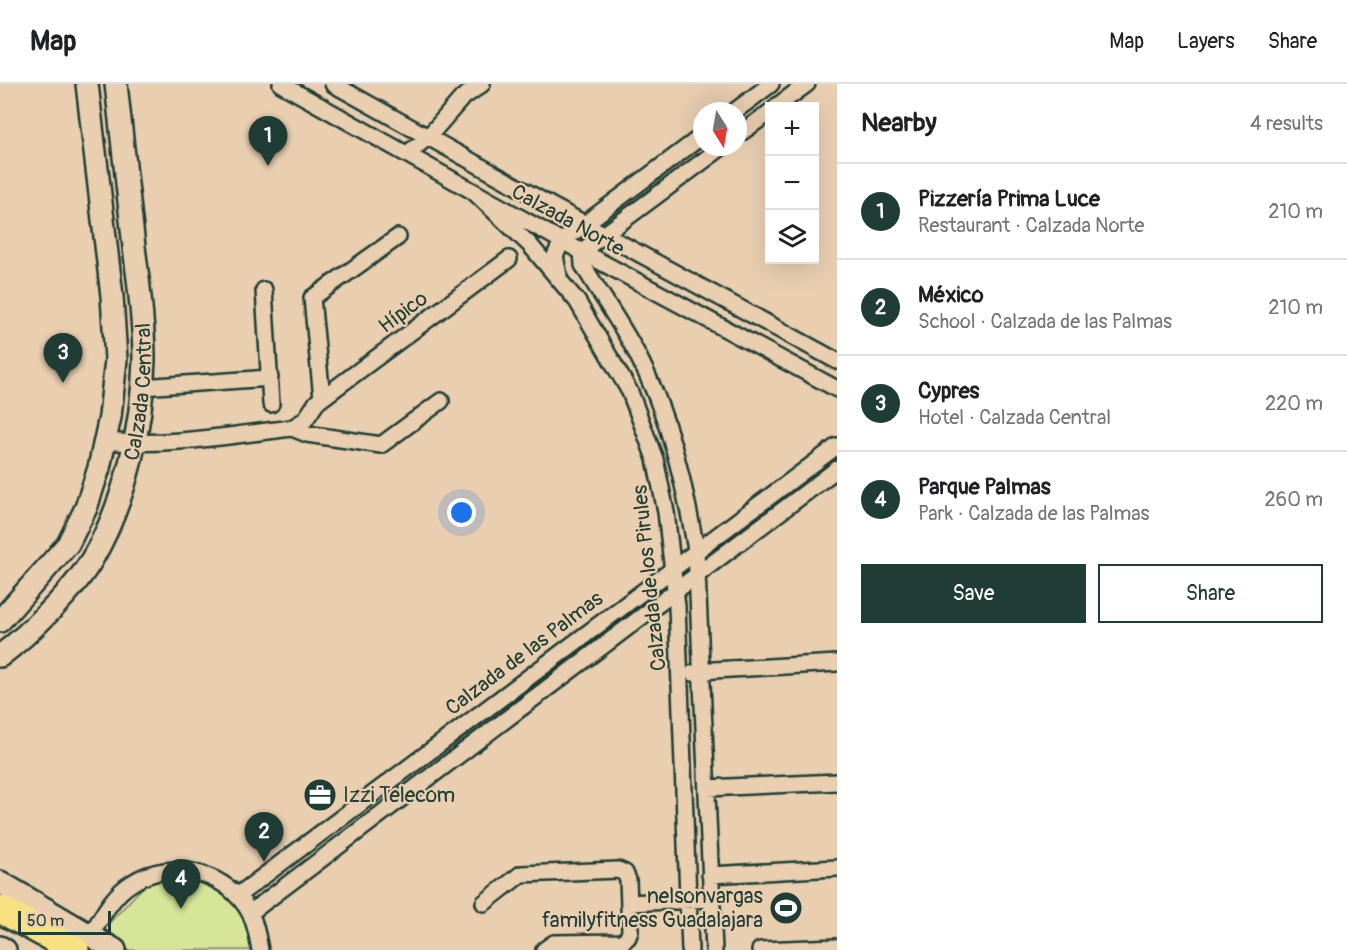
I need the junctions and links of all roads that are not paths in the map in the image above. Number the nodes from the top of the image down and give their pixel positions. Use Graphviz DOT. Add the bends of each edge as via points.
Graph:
graph roads {
  1 [pos="87,84"];
  2 [pos="116,84"];
  3 [pos="281,84"];
  4 [pos="333,84"];
  5 [pos="482,84"];
  6 [pos="771,84"];
  7 [pos="807,84"];
  8 [pos="747,102"];
  9 [pos="782,102"];
  10 [pos="765,116"];
  11 [pos="747,129"];
  12 [pos="429,136"];
  13 [pos="693,143"];
  14 [pos="407,154"];
  15 [pos="710,156"];
  16 [pos="473,191"];
  17 [pos="584,224"];
  18 [pos="604,235"];
  19 [pos="398,237"];
  20 [pos="562,241"];
  21 [pos="582,251"];
  22 [pos="509,259"];
  23 [pos="562,281"];
  24 [pos="264,290"];
  25 [pos="837,361"];
  26 [pos="270,378"];
  27 [pos="142,387"];
  28 [pos="837,389"];
  29 [pos="322,398"];
  30 [pos="441,400"];
  31 [pos="272,404"];
  32 [pos="292,428"];
  33 [pos="105,441"];
  34 [pos="134,444"];
  35 [pos="837,446"];
  36 [pos="837,470"];
  37 [pos="696,550"];
  38 [pos="50,564"];
  39 [pos="673,568"];
  40 [pos="697,574"];
  41 [pos="74,583"];
  42 [pos="675,591"];
  43 [pos="0,621"];
  44 [pos="0,656"];
  45 [pos="837,663"];
  46 [pos="702,672"];
  47 [pos="681,675"];
  48 [pos="457,730"];
  49 [pos="469,747"];
  50 [pos="837,782"];
  51 [pos="707,788"];
  52 [pos="837,868"];
  53 [pos="710,875"];
  54 [pos="0,882"];
  55 [pos="237,896"];
  56 [pos="688,900"];
  57 [pos="712,900"];
  58 [pos="484,903"];
  59 [pos="629,903"];
  60 [pos="0,909"];
  61 [pos="250,914"];
  62 [pos="0,924"];
  63 [pos="82,943"];
  64 [pos="0,947"];
  65 [pos="837,947"];
  66 [pos="5,950"];
  67 [pos="48,950"];
  68 [pos="115,950"];
  69 [pos="260,950"];
  70 [pos="544,950"];
  71 [pos="690,950"];
  72 [pos="714,950"];
  73 [pos="760,950"];
  1 -- 33 [label="street, Calzada Central" via="116,359"];
  2 -- 27 [label="street, Calzada Central" via="140,296"];
  3 -- 14 [label="street, Calzada Norte"];
  4 -- 12 [label="street, Calzada Norte"];
  5 -- 12 [label="street" via="462,98"];
  6 -- 8 [label="street"];
  7 -- 9 [label="street"];
  10 -- 11 [label="street"];
  12 -- 14 [label="street"];
  12 -- 17 [label="street, Calzada Norte"];
  13 -- 17 [label="street"];
  14 -- 16 [label="street, Calzada Norte"];
  15 -- 18 [label="street"];
  16 -- 20 [label="street, Calzada Norte"];
  16 -- 23 [label="street, Calzada de los Pirules"];
  17 -- 18 [label="street, Calzada Norte"];
  17 -- 20 [label="street"];
  18 -- 21 [label="street"];
  18 -- 25 [label="street, Calzada Norte"];
  19 -- 29 [label="street" via="312,298"];
  20 -- 21 [label="street, Calzada Norte"];
  20 -- 23 [label="street" via="555,256"];
  21 -- 28 [label="street, Calzada Norte"];
  21 -- 37 [label="street, Calzada de los Pirules" via="583,265 636,352 659,403 678,457"];
  22 -- 29 [label="street, Hípico"];
  23 -- 39 [label="street, Calzada de los Pirules" via="630,392 655,459"];
  24 -- 26 [label="street"];
  26 -- 27 [label="street"];
  26 -- 31 [label="street"];
  27 -- 34 [label="street, Calzada Central"];
  29 -- 32 [label="street, Hípico" via="305,420"];
  30 -- 32 [label="street" via="381,445 307,434"];
  32 -- 34 [label="street"];
  33 -- 34 [label="street"];
  33 -- 38 [label="street, Calzada Central" via="86,508 68,544"];
  34 -- 41 [label="street, Calzada Central" via="112,518 90,562"];
  35 -- 37 [label="street, Calzada de las Palmas"];
  36 -- 40 [label="street, Calzada de las Palmas"];
  37 -- 39 [label="street, Calzada de las Palmas"];
  37 -- 40 [label="street, Calzada de los Pirules"];
  38 -- 41 [label="street"];
  38 -- 43 [label="street, Calzada Central"];
  39 -- 42 [label="street, Calzada de los Pirules"];
  39 -- 48 [label="street, Calzada de las Palmas"];
  40 -- 42 [label="street, Calzada de las Palmas"];
  40 -- 46 [label="street, Calzada de los Pirules"];
  41 -- 44 [label="street, Calzada Central" via="20,641"];
  42 -- 47 [label="street, Calzada de los Pirules"];
  42 -- 49 [label="street, Calzada de las Palmas"];
  45 -- 46 [label="street"];
  46 -- 47 [label="street"];
  46 -- 51 [label="street, Calzada de los Pirules"];
  47 -- 56 [label="street, Calzada de los Pirules"];
  48 -- 49 [label="street"];
  48 -- 55 [label="street, Calzada de las Palmas"];
  49 -- 61 [label="street, Calzada de las Palmas"];
  50 -- 51 [label="street"];
  51 -- 53 [label="street, Calzada de los Pirules"];
  52 -- 53 [label="street"];
  53 -- 57 [label="street, Calzada de los Pirules"];
  54 -- 63 [label="street"];
  55 -- 61 [label="street"];
  55 -- 63 [label="street" via="201,873 157,873 133,882 116,895"];
  56 -- 57 [label="street"];
  56 -- 59 [label="street"];
  56 -- 71 [label="street, Calzada de los Pirules"];
  57 -- 72 [label="street, Calzada de los Pirules"];
  58 -- 59 [label="street" via="522,874 618,870 625,873"];
  59 -- 70 [label="street" via="630,931 622,942 554,943"];
  60 -- 63 [label="highway"];
  61 -- 69 [label="street"];
  62 -- 67 [label="highway"];
  63 -- 68 [label="street"];
  64 -- 66 [label="street"];
  65 -- 73 [label="street"];
}
